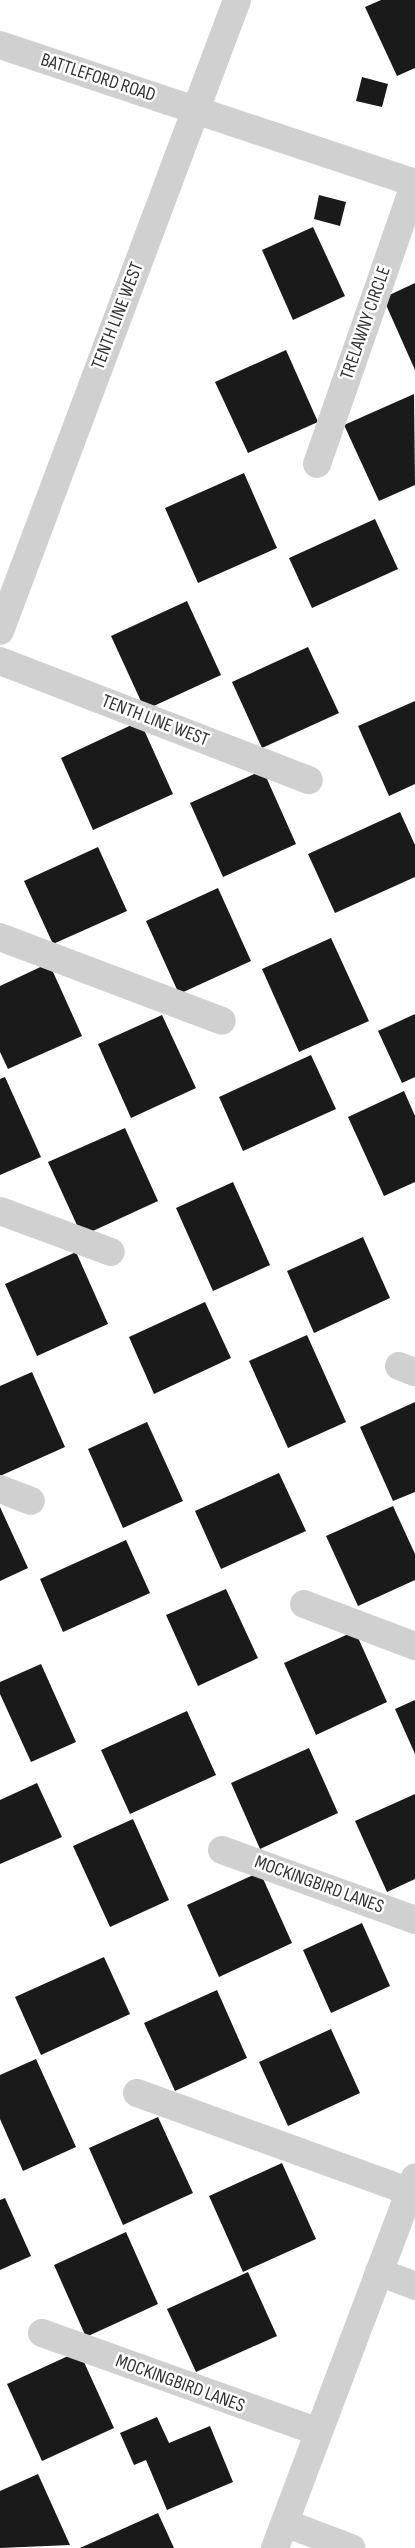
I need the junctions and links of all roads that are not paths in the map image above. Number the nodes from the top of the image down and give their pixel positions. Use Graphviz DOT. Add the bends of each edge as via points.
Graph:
graph roads {
  1 [pos="237,0"];
  2 [pos="0,45"];
  3 [pos="197,110"];
  4 [pos="415,183"];
  5 [pos="317,464"];
  6 [pos="0,632"];
  7 [pos="0,661"];
  8 [pos="310,780"];
  9 [pos="0,937"];
  10 [pos="222,1021"];
  11 [pos="0,1211"];
  12 [pos="112,1252"];
  13 [pos="0,1490"];
  14 [pos="31,1501"];
  15 [pos="304,1604"];
  16 [pos="415,1646"];
  17 [pos="222,1850"];
  18 [pos="415,1920"];
  19 [pos="137,2093"];
  20 [pos="412,2185"];
  21 [pos="379,2272"];
  22 [pos="415,2286"];
  23 [pos="42,2333"];
  24 [pos="318,2432"];
  25 [pos="280,2536"];
  26 [pos="351,2548"];
  1 -- 3 [label="street, TENTH LINE WEST"];
  2 -- 3 [label="street, BATTLEFORD ROAD"];
  3 -- 4 [label="street, TRELAWNY CIRCLE"];
  3 -- 6 [label="street, TENTH LINE WEST"];
  4 -- 5 [label="street, TRELAWNY CIRCLE"];
  7 -- 8 [label="street, TENTH LINE WEST"];
  9 -- 10 [label="street"];
  11 -- 12 [label="street"];
  13 -- 14 [label="street"];
  15 -- 16 [label="street"];
  17 -- 18 [label="street, MOCKINGBIRD LANES"];
  19 -- 20 [label="street"];
  20 -- 21 [label="street"];
  21 -- 22 [label="street"];
  21 -- 24 [label="street"];
  23 -- 24 [label="street, MOCKINGBIRD LANES"];
  24 -- 25 [label="street"];
  25 -- 26 [label="street"];
}
